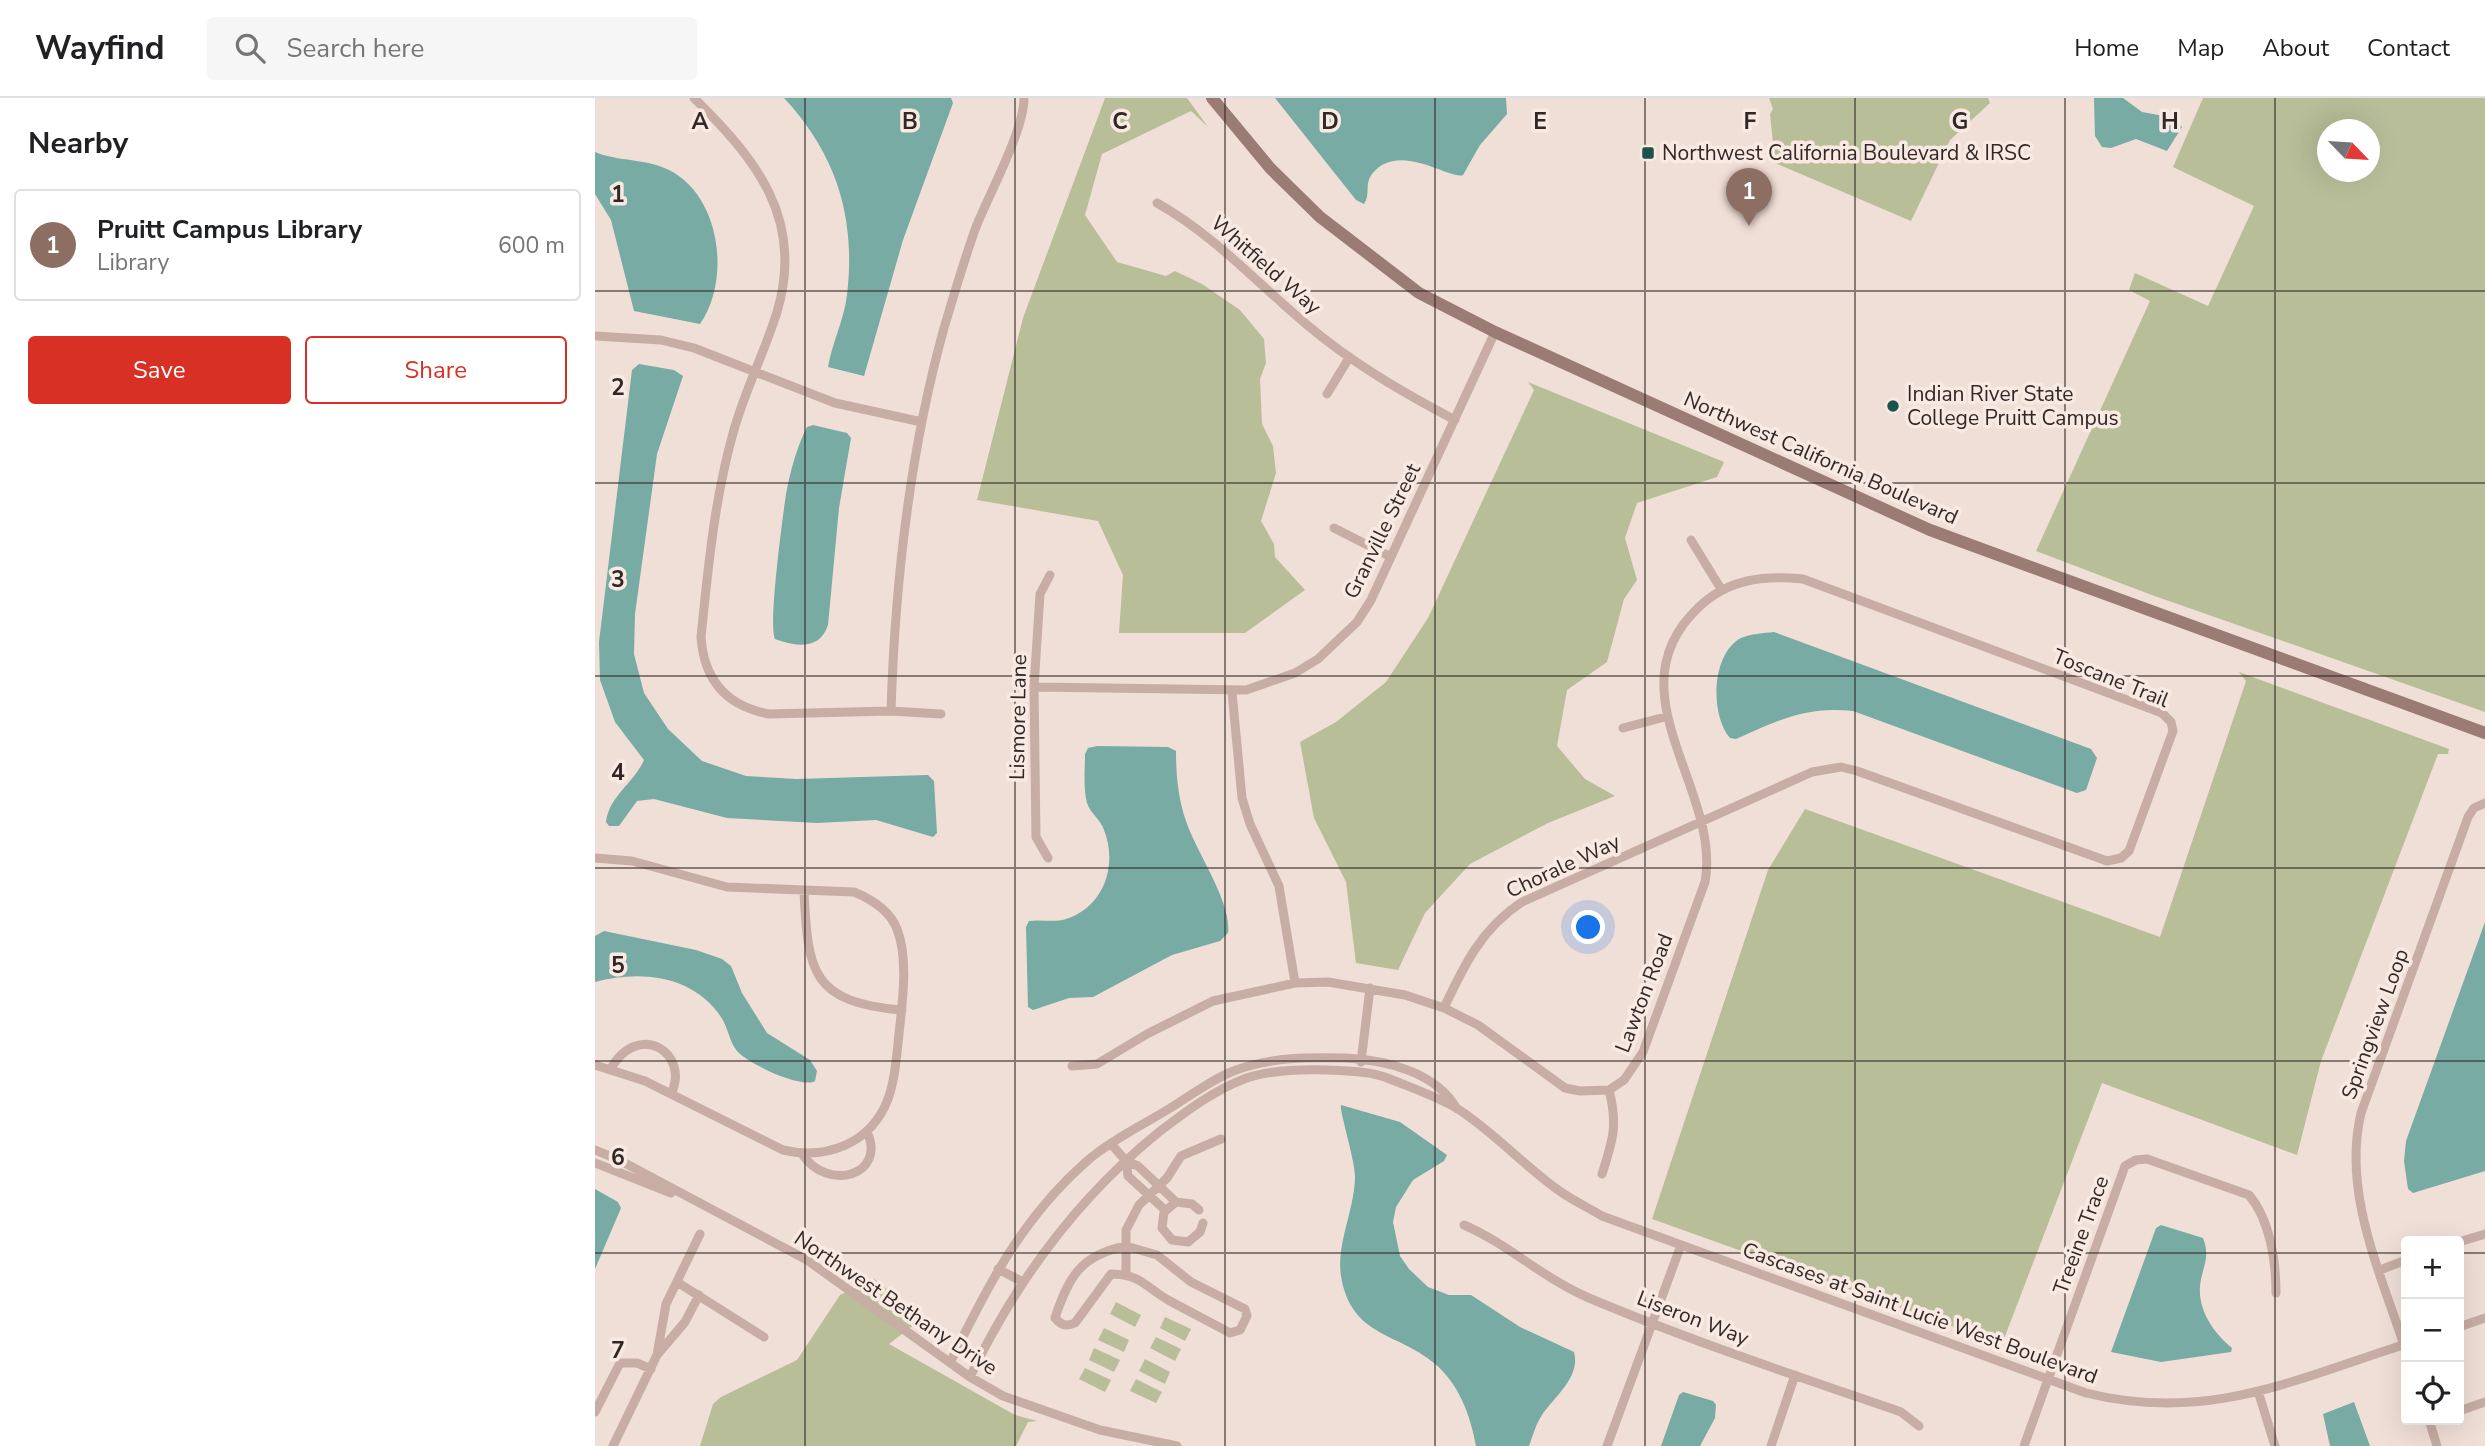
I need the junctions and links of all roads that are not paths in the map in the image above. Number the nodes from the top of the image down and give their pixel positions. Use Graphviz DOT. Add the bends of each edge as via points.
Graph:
graph roads {
  1 [pos="694,98"];
  2 [pos="1024,98"];
  3 [pos="1212,98"];
  4 [pos="1157,203"];
  5 [pos="1495,332"];
  6 [pos="595,336"];
  7 [pos="1349,358"];
  8 [pos="755,372"];
  9 [pos="1327,394"];
  10 [pos="1455,420"];
  11 [pos="922,422"];
  12 [pos="1334,528"];
  13 [pos="1691,540"];
  14 [pos="1391,557"];
  15 [pos="1050,575"];
  16 [pos="1721,589"];
  17 [pos="1034,687"];
  18 [pos="1232,692"];
  19 [pos="891,712"];
  20 [pos="941,714"];
  21 [pos="1665,717"];
  22 [pos="1623,728"];
  23 [pos="2485,733"];
  24 [pos="2485,803"];
  25 [pos="1702,822"];
  26 [pos="595,858"];
  27 [pos="1048,858"];
  28 [pos="804,892"];
  29 [pos="1295,983"];
  30 [pos="1370,988"];
  31 [pos="1444,1008"];
  32 [pos="902,1010"];
  33 [pos="1362,1059"];
  34 [pos="595,1065"];
  35 [pos="1072,1066"];
  36 [pos="610,1070"];
  37 [pos="1360,1071"];
  38 [pos="1609,1090"];
  39 [pos="671,1094"];
  40 [pos="1457,1108"];
  41 [pos="867,1132"];
  42 [pos="1221,1139"];
  43 [pos="1112,1145"];
  44 [pos="595,1150"];
  45 [pos="801,1154"];
  46 [pos="1126,1161"];
  47 [pos="595,1163"];
  48 [pos="1602,1174"];
  49 [pos="1160,1186"];
  50 [pos="1149,1196"];
  51 [pos="1176,1202"];
  52 [pos="1165,1210"];
  53 [pos="1199,1210"];
  54 [pos="721,1215"];
  55 [pos="1203,1223"];
  56 [pos="1464,1226"];
  57 [pos="700,1234"];
  58 [pos="2485,1234"];
  59 [pos="2464,1240"];
  60 [pos="1681,1245"];
  61 [pos="1126,1246"];
  62 [pos="2401,1262"];
  63 [pos="997,1269"];
  64 [pos="2380,1270"];
  65 [pos="1126,1274"];
  66 [pos="1021,1281"];
  67 [pos="677,1282"];
  68 [pos="2276,1293"];
  69 [pos="699,1296"];
  70 [pos="2485,1318"];
  71 [pos="1653,1321"];
  72 [pos="2464,1325"];
  73 [pos="2401,1331"];
  74 [pos="764,1337"];
  75 [pos="2401,1348"];
  76 [pos="657,1355"];
  77 [pos="951,1361"];
  78 [pos="651,1369"];
  79 [pos="1795,1375"];
  80 [pos="970,1377"];
  81 [pos="2046,1380"];
  82 [pos="2258,1391"];
  83 [pos="2485,1402"];
  84 [pos="2464,1408"];
  85 [pos="595,1412"];
  86 [pos="2431,1425"];
  87 [pos="1919,1426"];
  88 [pos="613,1446"];
  89 [pos="1177,1446"];
  90 [pos="1607,1446"];
  91 [pos="1771,1446"];
  92 [pos="2024,1446"];
  93 [pos="2275,1446"];
  94 [pos="2437,1446"];
  1 -- 8 [label="street" via="743,148 770,191 779,218 784,281"];
  2 -- 11 [label="street" via="1021,118 976,228 944,328"];
  3 -- 5 [label="street, Northwest California Boulevard" via="1320,217 1419,293"];
  4 -- 7 [label="street, Whitfield Way" via="1198,227"];
  5 -- 10 [label="street, Granville Street"];
  5 -- 23 [label="street, Northwest California Boulevard" via="1930,530"];
  6 -- 8 [label="street" via="661,340"];
  7 -- 9 [label="street"];
  7 -- 10 [label="street, Whitfield Way"];
  8 -- 11 [label="street" via="835,404"];
  8 -- 19 [label="street" via="715,508 701,637 707,670 733,702 751,711"];
  10 -- 14 [label="street, Granville Street"];
  11 -- 19 [label="street" via="908,494"];
  12 -- 14 [label="street"];
  13 -- 16 [label="street"];
  14 -- 18 [label="street, Granville Street" via="1357,622 1318,659 1272,682"];
  15 -- 17 [label="street, Lismore Lane" via="1040,594"];
  16 -- 21 [label="street, Toscane Trail" via="1679,630 1664,674"];
  16 -- 25 [label="street, Toscane Trail" via="1757,578 1803,579 2162,713 2173,731 2129,851 2107,862 1841,768 1812,772"];
  17 -- 18 [label="street, Granville Street"];
  17 -- 27 [label="street, Lismore Lane" via="1036,836"];
  18 -- 29 [label="street" via="1242,797 1279,886"];
  19 -- 20 [label="street"];
  21 -- 22 [label="street"];
  21 -- 25 [label="street, Toscane Trail"];
  24 -- 64 [label="street, Springview Loop" via="2468,817 2355,1139 2357,1196"];
  25 -- 31 [label="street, Chorale Way" via="1504,913 1475,944"];
  25 -- 38 [label="street, Lawton Road" via="1709,861 1705,882 1643,1052 1623,1080"];
  26 -- 28 [label="street" via="632,861 727,887"];
  28 -- 32 [label="street" via="807,942 820,978 851,1003"];
  28 -- 32 [label="street" via="854,892 888,914 903,953"];
  29 -- 30 [label="street"];
  29 -- 35 [label="street" via="1213,1001 1097,1064"];
  30 -- 31 [label="street"];
  30 -- 33 [label="street"];
  31 -- 38 [label="street" via="1478,1025 1565,1088"];
  32 -- 41 [label="street" via="888,1099"];
  33 -- 37 [label="street"];
  33 -- 40 [label="street, Cascases at Saint Lucie West Boulevard" via="1422,1077 1447,1091"];
  33 -- 43 [label="street, Cascases at Saint Lucie West Boulevard" via="1272,1060 1235,1070"];
  34 -- 36 [label="street"];
  36 -- 39 [label="street"];
  36 -- 39 [label="street" via="629,1046 655,1046 675,1069"];
  37 -- 40 [label="street, Cascases at Saint Lucie West Boulevard"];
  37 -- 46 [label="street, Cascases at Saint Lucie West Boulevard" via="1281,1072 1245,1079 1180,1116"];
  38 -- 48 [label="street" via="1615,1135"];
  39 -- 45 [label="street" via="769,1144"];
  40 -- 60 [label="street, Cascases at Saint Lucie West Boulevard" via="1561,1192 1602,1216"];
  41 -- 45 [label="street" via="826,1152"];
  41 -- 45 [label="street" via="870,1155 863,1166 843,1177 817,1171"];
  42 -- 49 [label="street" via="1184,1153"];
  43 -- 46 [label="street"];
  43 -- 63 [label="street, Cascases at Saint Lucie West Boulevard" via="1088,1160 1041,1207"];
  44 -- 54 [label="street, Northwest Bethany Drive"];
  46 -- 49 [label="street"];
  46 -- 50 [label="street" via="1128,1176"];
  46 -- 66 [label="street, Cascases at Saint Lucie West Boulevard" via="1059,1230"];
  47 -- 54 [label="street, Northwest Bethany Drive"];
  49 -- 50 [label="street"];
  49 -- 51 [label="street"];
  50 -- 52 [label="street"];
  50 -- 61 [label="street" via="1131,1217"];
  51 -- 52 [label="street"];
  51 -- 53 [label="street"];
  52 -- 55 [label="street" via="1162,1228 1172,1240 1188,1242"];
  54 -- 77 [label="street, Northwest Bethany Drive" via="807,1260"];
  56 -- 71 [label="street, Liseron Way" via="1486,1235 1558,1282"];
  57 -- 67 [label="street"];
  58 -- 59 [label="street"];
  60 -- 71 [label="street"];
  60 -- 81 [label="street, Cascases at Saint Lucie West Boulevard"];
  61 -- 65 [label="street"];
  61 -- 65 [label="street" via="1103,1251 1083,1264 1070,1280 1055,1318 1067,1326 1075,1323 1111,1275"];
  61 -- 65 [label="street" via="1157,1255 1191,1282 1244,1309 1245,1323 1230,1333 1166,1299 1144,1280"];
  62 -- 64 [label="street"];
  63 -- 66 [label="street"];
  63 -- 77 [label="street, Cascases at Saint Lucie West Boulevard"];
  64 -- 73 [label="street, Springview Loop"];
  66 -- 80 [label="street, Cascases at Saint Lucie West Boulevard"];
  67 -- 69 [label="street"];
  67 -- 76 [label="street" via="666,1304"];
  68 -- 81 [label="street, Treeine Trace" via="2276,1264 2257,1205 2249,1195 2147,1159 2136,1160 2125,1166"];
  69 -- 74 [label="street"];
  69 -- 76 [label="street" via="685,1322"];
  70 -- 72 [label="street"];
  71 -- 79 [label="street, Liseron Way"];
  71 -- 90 [label="street"];
  75 -- 82 [label="street, Cascases at Saint Lucie West Boulevard"];
  76 -- 78 [label="street"];
  77 -- 80 [label="street, Northwest Bethany Drive"];
  78 -- 85 [label="street" via="620,1363"];
  78 -- 88 [label="street"];
  79 -- 87 [label="street, Liseron Way" via="1901,1412"];
  79 -- 91 [label="street"];
  80 -- 89 [label="street, Northwest Bethany Drive" via="1047,1413"];
  81 -- 82 [label="street, Cascases at Saint Lucie West Boulevard" via="2118,1401 2157,1405 2219,1400"];
  81 -- 92 [label="street"];
  82 -- 93 [label="street"];
  83 -- 84 [label="street"];
  86 -- 94 [label="street"];
}
